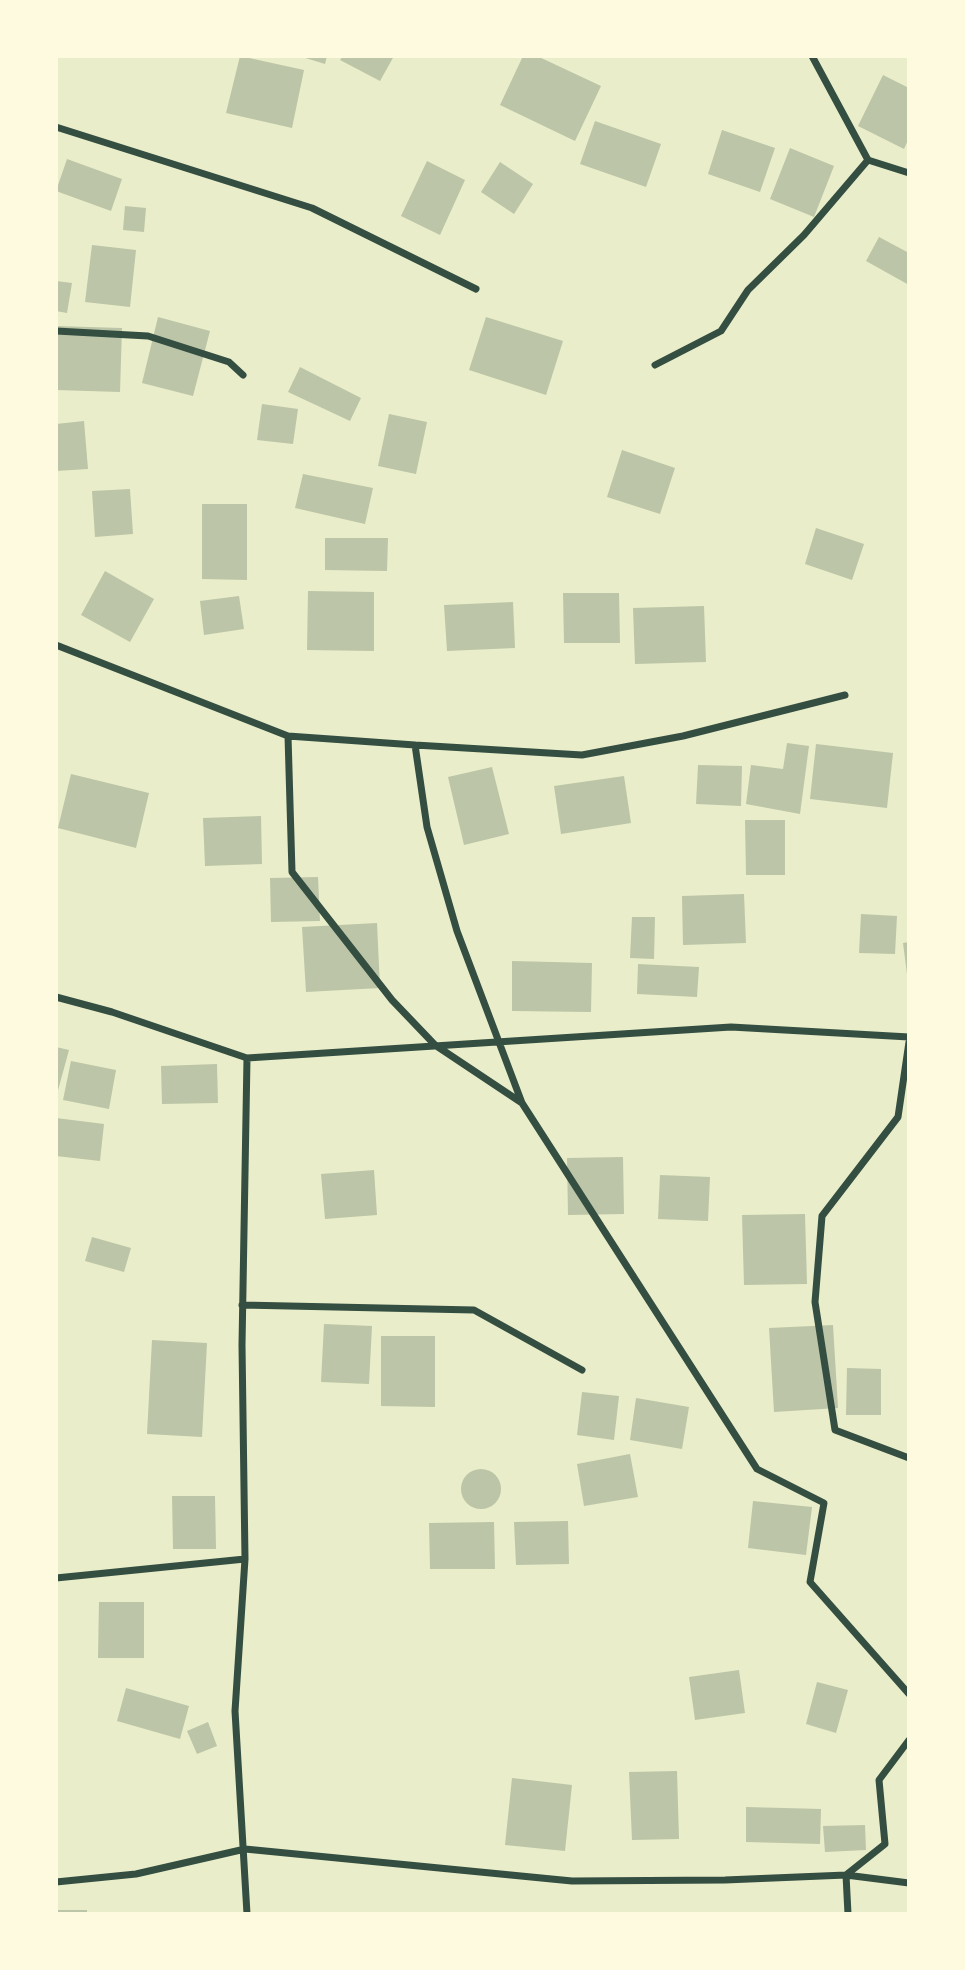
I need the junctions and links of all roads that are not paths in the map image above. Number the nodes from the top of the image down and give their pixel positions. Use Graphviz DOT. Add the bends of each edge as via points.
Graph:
graph roads {
  1 [pos="812,56"];
  2 [pos="56,127"];
  3 [pos="868,160"];
  4 [pos="909,173"];
  5 [pos="476,289"];
  6 [pos="56,331"];
  7 [pos="655,365"];
  8 [pos="243,375"];
  9 [pos="56,645"];
  10 [pos="845,695"];
  11 [pos="288,736"];
  12 [pos="415,746"];
  13 [pos="56,997"];
  14 [pos="909,1040"];
  15 [pos="499,1044"];
  16 [pos="435,1045"];
  17 [pos="247,1058"];
  18 [pos="522,1103"];
  19 [pos="242,1305"];
  20 [pos="582,1370"];
  21 [pos="909,1458"];
  22 [pos="245,1559"];
  23 [pos="56,1578"];
  24 [pos="909,1694"];
  25 [pos="909,1740"];
  26 [pos="245,1849"];
  27 [pos="846,1875"];
  28 [pos="56,1882"];
  29 [pos="909,1883"];
  30 [pos="247,1914"];
  31 [pos="848,1914"];
  1 -- 3 [label="street"];
  2 -- 5 [label="street" via="312,208"];
  3 -- 4 [label="street"];
  3 -- 7 [label="street" via="804,235 748,290 721,331"];
  6 -- 8 [label="street" via="148,336 229,362"];
  9 -- 11 [label="street"];
  10 -- 12 [label="street" via="683,736 582,755"];
  11 -- 12 [label="street"];
  11 -- 16 [label="street" via="292,872 392,1000"];
  12 -- 15 [label="street" via="428,827 457,931"];
  13 -- 17 [label="street"];
  14 -- 15 [label="street" via="731,1027"];
  14 -- 21 [label="street" via="898,1117 822,1216 816,1302 835,1430"];
  15 -- 16 [label="street"];
  15 -- 18 [label="street"];
  16 -- 17 [label="street"];
  16 -- 18 [label="street"];
  17 -- 19 [label="street"];
  18 -- 24 [label="street" via="757,1468 824,1503 810,1582"];
  19 -- 20 [label="street" via="474,1310"];
  19 -- 22 [label="street"];
  22 -- 23 [label="street"];
  22 -- 26 [label="street" via="235,1711"];
  25 -- 27 [label="street" via="878,1780 885,1844"];
  26 -- 27 [label="street" via="572,1881"];
  26 -- 28 [label="street" via="136,1874"];
  26 -- 30 [label="street"];
  27 -- 29 [label="street"];
  27 -- 31 [label="street"];
}
